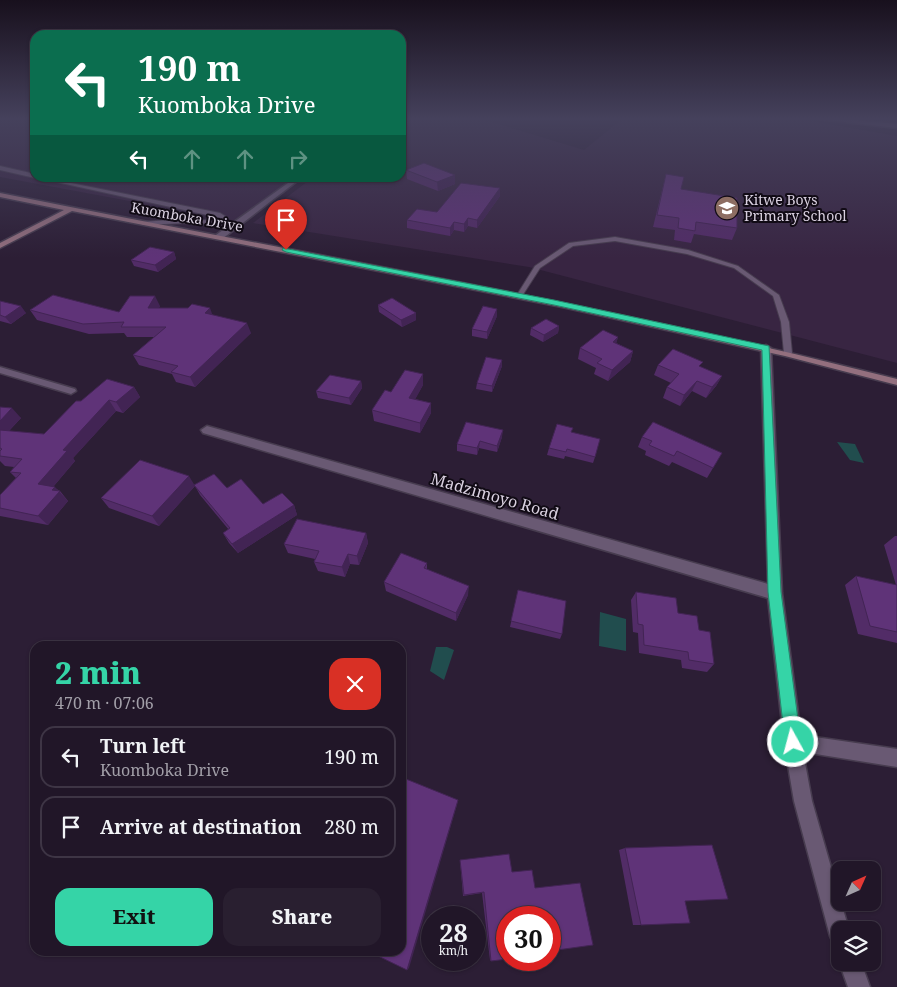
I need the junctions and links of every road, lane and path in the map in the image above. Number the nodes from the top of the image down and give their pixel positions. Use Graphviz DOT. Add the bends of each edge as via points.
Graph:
graph roads {
  1 [pos="0,168"];
  2 [pos="30,175"];
  3 [pos="60,182"];
  4 [pos="293,182"];
  5 [pos="0,196"];
  6 [pos="69,210"];
  7 [pos="144,223"];
  8 [pos="219,237"];
  9 [pos="0,246"];
  10 [pos="520,295"];
  11 [pos="766,348"];
  12 [pos="788,353"];
  13 [pos="0,370"];
  14 [pos="897,382"];
  15 [pos="71,391"];
  16 [pos="207,430"];
  17 [pos="775,592"];
  18 [pos="793,742"];
  19 [pos="897,758"];
  20 [pos="836,921"];
  21 [pos="853,971"];
  22 [pos="859,987"];
  1 -- 2 [label="lane"];
  3 -- 7 [label="lane" via="225,218 218,223"];
  4 -- 8 [label="street"];
  5 -- 6 [label="main road, Kuomboka Drive"];
  6 -- 7 [label="main road, Kuomboka Drive"];
  6 -- 9 [label="main road"];
  7 -- 8 [label="main road, Kuomboka Drive"];
  8 -- 10 [label="main road, Kuomboka Drive"];
  10 -- 11 [label="main road, Kuomboka Drive"];
  10 -- 12 [label="lane" via="537,267 571,244 615,239 688,252 736,268 776,295 785,322"];
  11 -- 12 [label="main road, Kuomboka Drive"];
  11 -- 17 [label="street"];
  12 -- 14 [label="main road, Kuomboka Drive"];
  13 -- 15 [label="street"];
  16 -- 17 [label="street, Madzimoyo Road"];
  17 -- 18 [label="street"];
  18 -- 19 [label="street"];
  18 -- 20 [label="street" via="804,801"];
  21 -- 22 [label="street"];
}
